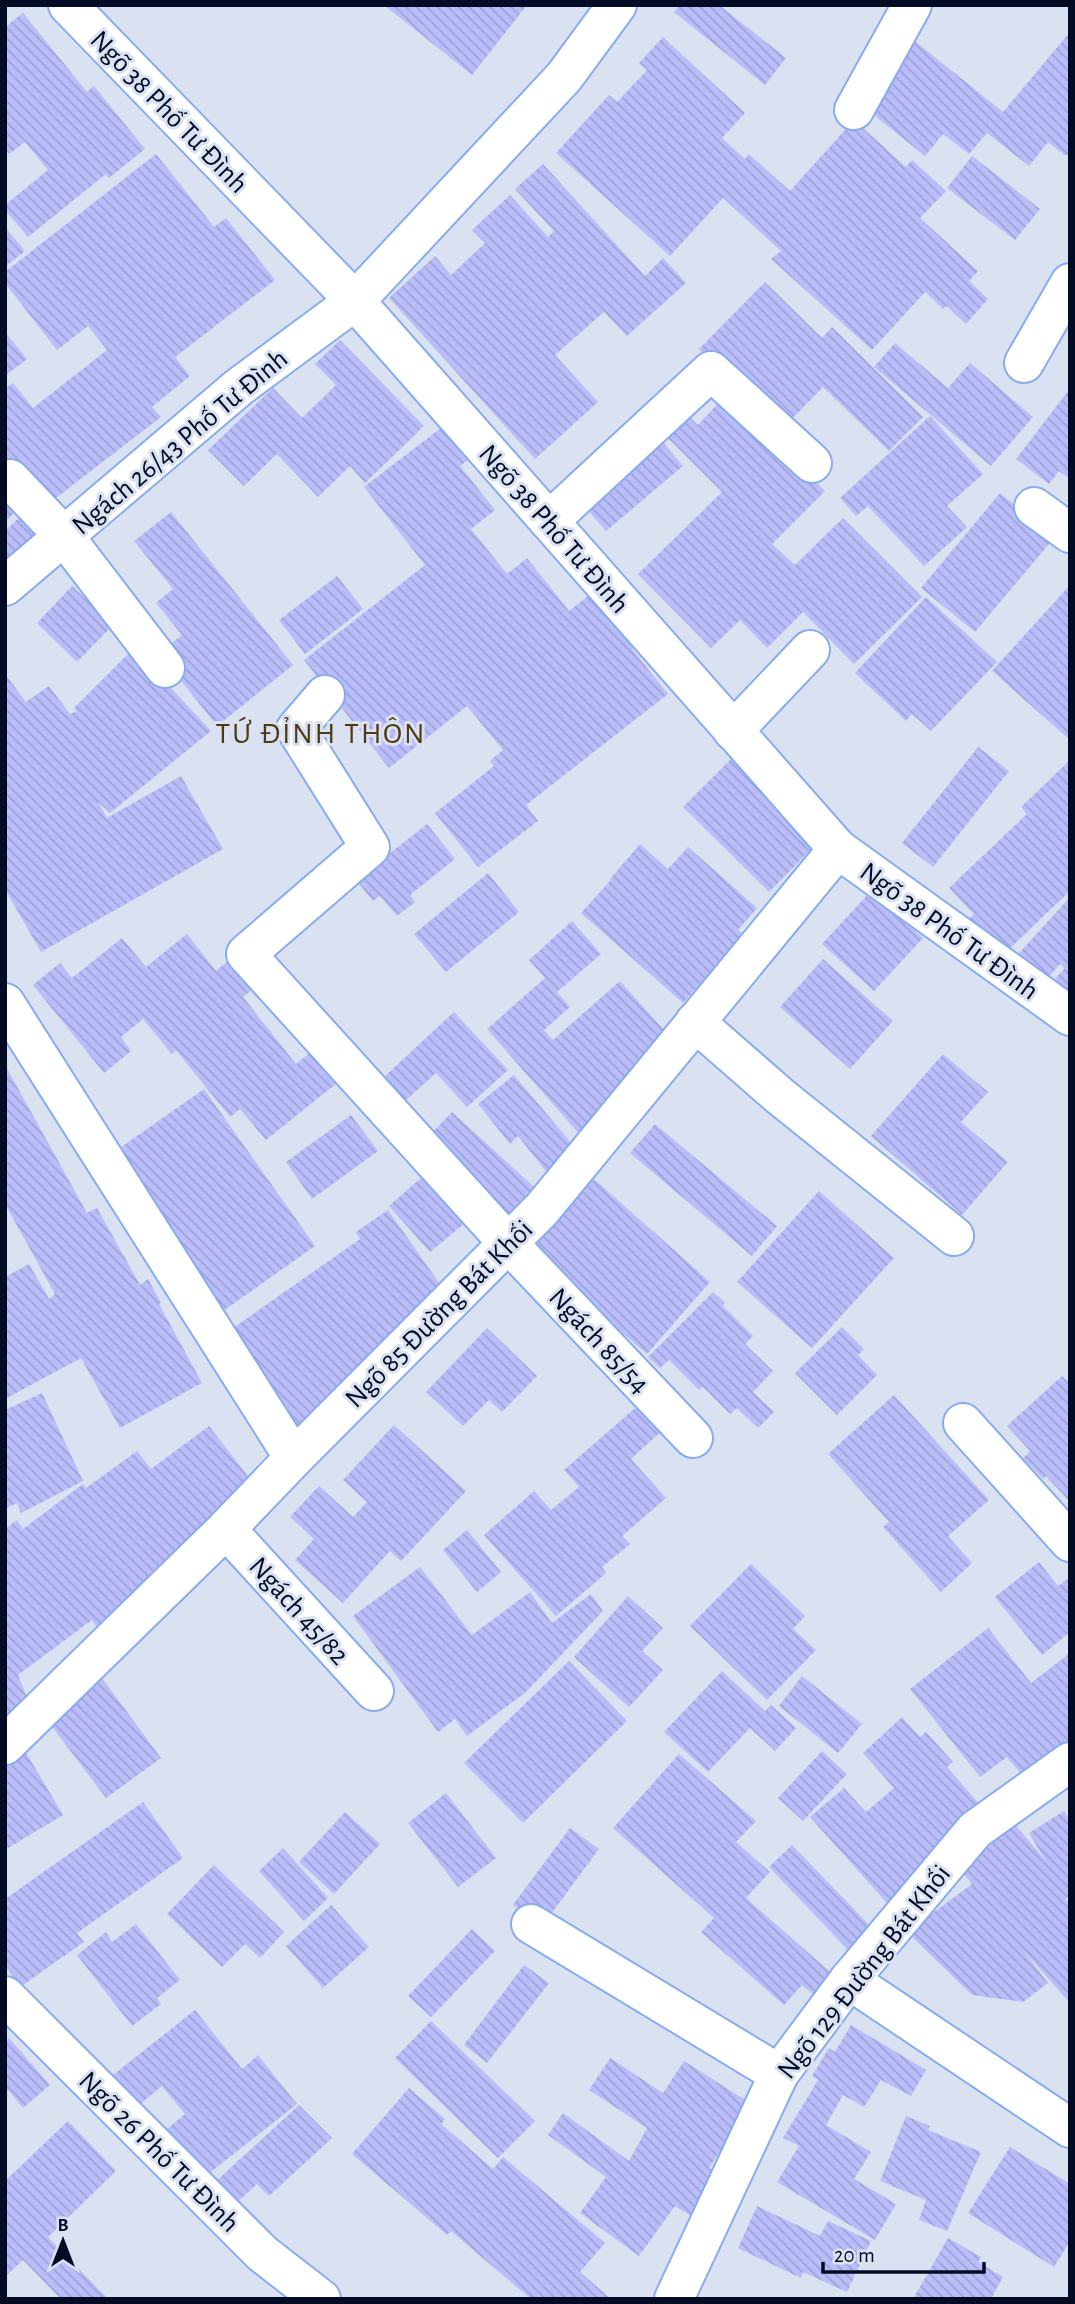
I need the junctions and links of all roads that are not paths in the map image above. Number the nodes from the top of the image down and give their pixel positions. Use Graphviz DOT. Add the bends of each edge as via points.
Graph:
graph roads {
  1 [pos="68,5"];
  2 [pos="617,5"];
  3 [pos="912,5"];
  4 [pos="853,110"];
  5 [pos="1070,283"];
  6 [pos="355,300"];
  7 [pos="1024,363"];
  8 [pos="813,463"];
  9 [pos="10,479"];
  10 [pos="1034,507"];
  11 [pos="549,521"];
  12 [pos="1070,533"];
  13 [pos="64,536"];
  14 [pos="5,586"];
  15 [pos="810,650"];
  16 [pos="165,668"];
  17 [pos="325,695"];
  18 [pos="733,731"];
  19 [pos="838,849"];
  20 [pos="5,1003"];
  21 [pos="1070,1016"];
  22 [pos="695,1022"];
  23 [pos="954,1236"];
  24 [pos="508,1243"];
  25 [pos="963,1423"];
  26 [pos="693,1438"];
  27 [pos="294,1458"];
  28 [pos="226,1529"];
  29 [pos="1070,1542"];
  30 [pos="374,1690"];
  31 [pos="5,1745"];
  32 [pos="1070,1762"];
  33 [pos="531,1924"];
  34 [pos="849,1980"];
  35 [pos="5,1996"];
  36 [pos="779,2074"];
  37 [pos="1070,2128"];
  38 [pos="305,2294"];
  39 [pos="674,2299"];
  1 -- 6 [label="street, Ngõ 38 Phố Tư Đình"];
  2 -- 6 [label="street, Ngách 26/43 Phố Tư Đình" via="564,78"];
  3 -- 4 [label="street"];
  5 -- 7 [label="street"];
  6 -- 11 [label="street, Ngõ 38 Phố Tư Đình"];
  6 -- 13 [label="street, Ngách 26/43 Phố Tư Đình" via="239,387"];
  8 -- 11 [label="street" via="711,371"];
  9 -- 13 [label="street"];
  10 -- 12 [label="street"];
  11 -- 18 [label="street, Ngõ 38 Phố Tư Đình"];
  13 -- 14 [label="street, Ngách 26/43 Phố Tư Đình"];
  13 -- 16 [label="street"];
  15 -- 18 [label="street"];
  17 -- 24 [label="street, Ngách 85/54" via="296,729 370,847 246,954"];
  18 -- 19 [label="street, Ngõ 38 Phố Tư Đình"];
  19 -- 21 [label="street, Ngõ 38 Phố Tư Đình"];
  19 -- 22 [label="street, Ngõ 85 Đường Bát Khối"];
  20 -- 27 [label="street"];
  22 -- 23 [label="street"];
  22 -- 24 [label="street, Ngõ 85 Đường Bát Khối" via="542,1209"];
  24 -- 26 [label="street, Ngách 85/54"];
  24 -- 27 [label="street, Ngõ 85 Đường Bát Khối"];
  25 -- 29 [label="street"];
  27 -- 28 [label="street, Ngõ 85 Đường Bát Khối"];
  28 -- 30 [label="street, Ngách 45/82"];
  28 -- 31 [label="street, Ngõ 85 Đường Bát Khối"];
  32 -- 34 [label="street, Ngõ 129 Đường Bát Khối" via="975,1830"];
  33 -- 36 [label="street"];
  34 -- 36 [label="street, Ngõ 129 Đường Bát Khối"];
  34 -- 37 [label="street"];
  35 -- 38 [label="street, Ngõ 26 Phố Tư Đình"];
  36 -- 39 [label="street, Ngõ 129 Đường Bát Khối"];
}
